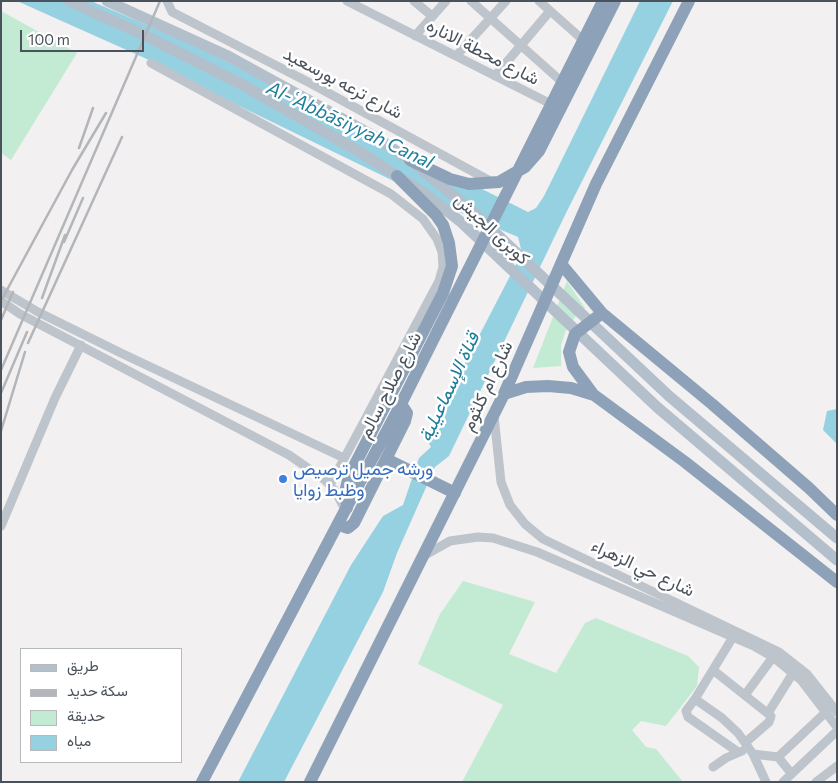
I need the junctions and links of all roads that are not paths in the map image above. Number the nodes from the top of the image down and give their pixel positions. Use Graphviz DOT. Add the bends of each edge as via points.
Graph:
graph roads {
  1 [pos="69,1"];
  2 [pos="107,1"];
  3 [pos="167,1"];
  4 [pos="347,1"];
  5 [pos="414,1"];
  6 [pos="446,1"];
  7 [pos="471,1"];
  8 [pos="506,1"];
  9 [pos="539,1"];
  10 [pos="615,1"];
  11 [pos="689,1"];
  12 [pos="602,2"];
  13 [pos="550,11"];
  14 [pos="432,16"];
  15 [pos="490,19"];
  16 [pos="415,36"];
  17 [pos="584,40"];
  18 [pos="521,46"];
  19 [pos="456,56"];
  20 [pos="151,64"];
  21 [pos="495,76"];
  22 [pos="562,82"];
  23 [pos="551,104"];
  24 [pos="410,160"];
  25 [pos="397,176"];
  26 [pos="507,191"];
  27 [pos="474,257"];
  28 [pos="562,264"];
  29 [pos="443,267"];
  30 [pos="1,290"];
  31 [pos="1,302"];
  32 [pos="602,313"];
  33 [pos="81,345"];
  34 [pos="122,354"];
  35 [pos="118,364"];
  36 [pos="504,394"];
  37 [pos="594,395"];
  38 [pos="401,404"];
  39 [pos="494,415"];
  40 [pos="254,418"];
  41 [pos="248,432"];
  42 [pos="344,458"];
  43 [pos="391,462"];
  44 [pos="330,485"];
  45 [pos="455,493"];
  46 [pos="346,509"];
  47 [pos="837,515"];
  48 [pos="339,525"];
  49 [pos="1,526"];
  50 [pos="837,538"];
  51 [pos="543,539"];
  52 [pos="536,552"];
  53 [pos="424,555"];
  54 [pos="837,560"];
  55 [pos="837,582"];
  56 [pos="733,637"];
  57 [pos="773,657"];
  58 [pos="713,670"];
  59 [pos="793,672"];
  60 [pos="745,695"];
  61 [pos="695,699"];
  62 [pos="826,712"];
  63 [pos="837,712"];
  64 [pos="768,713"];
  65 [pos="837,727"];
  66 [pos="837,731"];
  67 [pos="749,748"];
  68 [pos="738,752"];
  69 [pos="778,757"];
  70 [pos="837,766"];
  71 [pos="713,767"];
  72 [pos="791,772"];
  73 [pos="202,782"];
  74 [pos="310,782"];
  75 [pos="766,782"];
  76 [pos="783,782"];
  77 [pos="816,782"];
  1 -- 25 [label="main road, كوبرى الجيش" via="243,84"];
  2 -- 24 [label="main road, كوبرى الجيش" via="235,59 372,135"];
  3 -- 26 [label="street, شارع ترعه بورسعيد" via="172,12"];
  4 -- 16 [label="street, شارع محطة الاناره"];
  5 -- 14 [label="street"];
  6 -- 14 [label="street"];
  7 -- 15 [label="street"];
  8 -- 15 [label="street"];
  9 -- 13 [label="street"];
  10 -- 24 [label="highway" via="539,152 525,167 499,182 469,184 450,179"];
  11 -- 28 [label="highway, شارع ام كلثوم" via="596,184"];
  12 -- 17 [label="highway, شارع صلاح سالم"];
  13 -- 17 [label="street"];
  13 -- 18 [label="street"];
  14 -- 16 [label="street"];
  15 -- 18 [label="street"];
  15 -- 19 [label="street"];
  16 -- 19 [label="street, شارع محطة الاناره"];
  17 -- 22 [label="highway, شارع صلاح سالم"];
  18 -- 21 [label="street"];
  18 -- 22 [label="street"];
  19 -- 21 [label="street, شارع محطة الاناره"];
  20 -- 29 [label="street" via="391,194 432,229 442,252"];
  21 -- 23 [label="street, شارع محطة الاناره"];
  22 -- 23 [label="highway, شارع صلاح سالم"];
  23 -- 26 [label="highway, شارع صلاح سالم"];
  24 -- 50 [label="main road, كوبرى الجيش" via="470,209 694,418"];
  25 -- 46 [label="highway" via="443,225 452,266 443,294 353,470 346,488"];
  25 -- 54 [label="main road, كوبرى الجيش" via="462,222 614,368"];
  26 -- 27 [label="highway, شارع صلاح سالم"];
  27 -- 29 [label="street" via="460,268"];
  27 -- 38 [label="highway, شارع صلاح سالم"];
  28 -- 32 [label="highway"];
  28 -- 36 [label="highway, شارع ام كلثوم"];
  29 -- 42 [label="street"];
  30 -- 34 [label="street"];
  31 -- 33 [label="street"];
  32 -- 37 [label="highway" via="575,334 569,352 572,366"];
  32 -- 47 [label="highway" via="712,404"];
  33 -- 35 [label="street"];
  33 -- 49 [label="street"];
  34 -- 35 [label="street"];
  34 -- 40 [label="street"];
  35 -- 41 [label="street"];
  36 -- 37 [label="highway" via="526,387 548,386"];
  36 -- 39 [label="highway, شارع ام كلثوم"];
  37 -- 55 [label="highway"];
  38 -- 43 [label="highway" via="407,413 406,419"];
  38 -- 46 [label="highway, شارع صلاح سالم"];
  39 -- 45 [label="highway, شارع ام كلثوم"];
  39 -- 51 [label="street, شارع حي الزهراء" via="504,494 516,515"];
  40 -- 41 [label="street"];
  40 -- 42 [label="street"];
  41 -- 44 [label="street" via="304,464"];
  42 -- 44 [label="street"];
  43 -- 45 [label="highway"];
  43 -- 48 [label="highway" via="353,526"];
  44 -- 46 [label="street"];
  45 -- 53 [label="highway, شارع ام كلثوم"];
  46 -- 48 [label="highway, شارع صلاح سالم"];
  48 -- 73 [label="highway, شارع صلاح سالم"];
  51 -- 52 [label="street"];
  51 -- 63 [label="street, شارع حي الزهراء" via="774,649 807,674"];
  52 -- 53 [label="street, شارع حي الزهراء" via="493,538 478,537 450,541"];
  52 -- 56 [label="street, شارع حي الزهراء"];
  53 -- 74 [label="highway, شارع ام كلثوم"];
  56 -- 57 [label="street, شارع حي الزهراء"];
  56 -- 58 [label="street"];
  57 -- 59 [label="street, شارع حي الزهراء"];
  57 -- 60 [label="street"];
  58 -- 60 [label="street"];
  58 -- 61 [label="street"];
  59 -- 62 [label="street, شارع حي الزهراء"];
  59 -- 64 [label="street"];
  60 -- 64 [label="street"];
  61 -- 67 [label="street" via="730,725"];
  61 -- 68 [label="street" via="687,710 688,717"];
  62 -- 65 [label="street, شارع حي الزهراء"];
  62 -- 69 [label="street"];
  64 -- 67 [label="street" via="770,721"];
  66 -- 72 [label="street"];
  67 -- 68 [label="street"];
  67 -- 69 [label="street"];
  67 -- 75 [label="street"];
  68 -- 71 [label="street"];
  69 -- 72 [label="street"];
  70 -- 77 [label="street"];
  72 -- 76 [label="street"];
}
